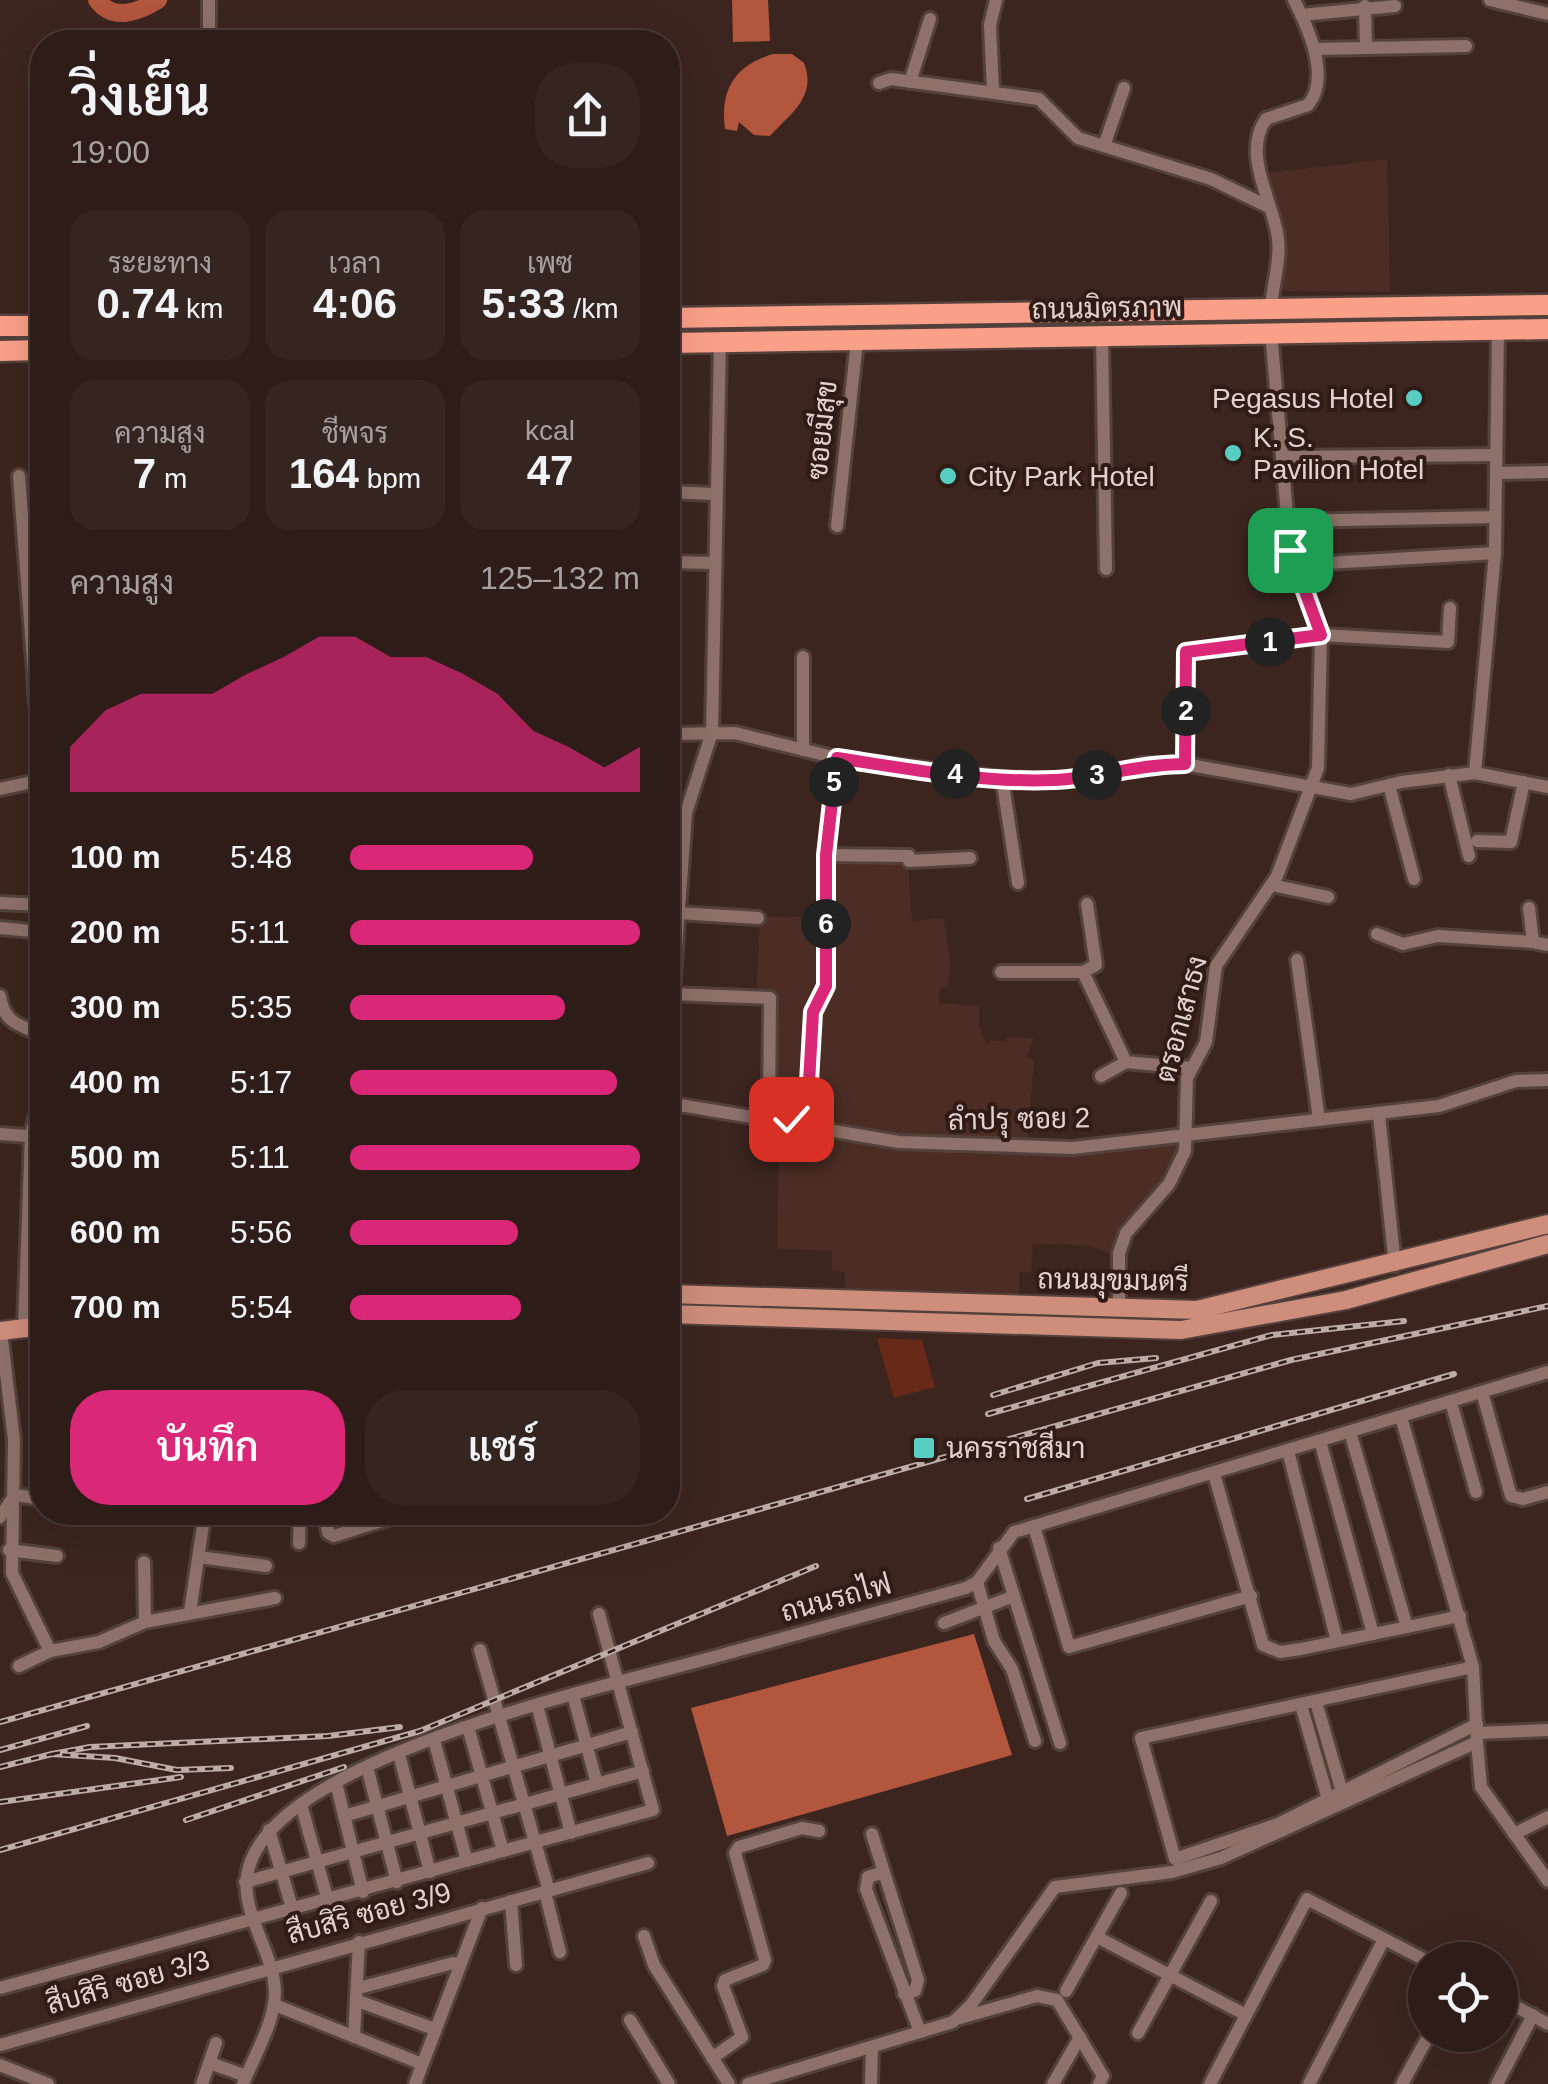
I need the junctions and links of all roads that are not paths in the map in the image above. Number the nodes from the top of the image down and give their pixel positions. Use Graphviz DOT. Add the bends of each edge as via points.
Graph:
graph roads {
  1 [pos="209,0"];
  2 [pos="996,0"];
  3 [pos="1294,0"];
  4 [pos="1490,0"];
  5 [pos="1386,4"];
  6 [pos="1365,6"];
  7 [pos="1301,14"];
  8 [pos="1548,14"];
  9 [pos="930,19"];
  10 [pos="209,30"];
  11 [pos="1466,46"];
  12 [pos="1315,48"];
  13 [pos="1366,48"];
  14 [pos="910,82"];
  15 [pos="879,83"];
  16 [pos="1124,88"];
  17 [pos="993,91"];
  18 [pos="1104,146"];
  19 [pos="1267,206"];
  20 [pos="1548,304"];
  21 [pos="1271,309"];
  22 [pos="680,318"];
  23 [pos="0,326"];
  24 [pos="30,326"];
  25 [pos="1498,329"];
  26 [pos="1548,329"];
  27 [pos="1272,332"];
  28 [pos="1102,336"];
  29 [pos="857,341"];
  30 [pos="720,342"];
  31 [pos="680,343"];
  32 [pos="30,350"];
  33 [pos="0,351"];
  34 [pos="1496,454"];
  35 [pos="1285,457"];
  36 [pos="1496,472"];
  37 [pos="1548,472"];
  38 [pos="19,476"];
  39 [pos="680,493"];
  40 [pos="714,494"];
  41 [pos="1496,517"];
  42 [pos="1288,521"];
  43 [pos="836,526"];
  44 [pos="1495,553"];
  45 [pos="680,562"];
  46 [pos="713,563"];
  47 [pos="1294,565"];
  48 [pos="1106,570"];
  49 [pos="1450,608"];
  50 [pos="30,621"];
  51 [pos="1321,635"];
  52 [pos="803,657"];
  53 [pos="712,732"];
  54 [pos="680,733"];
  55 [pos="803,750"];
  56 [pos="837,758"];
  57 [pos="1185,764"];
  58 [pos="1475,773"];
  59 [pos="1449,775"];
  60 [pos="1002,778"];
  61 [pos="30,782"];
  62 [pos="1524,782"];
  63 [pos="1388,784"];
  64 [pos="1548,787"];
  65 [pos="0,788"];
  66 [pos="1313,790"];
  67 [pos="1477,841"];
  68 [pos="680,853"];
  69 [pos="826,855"];
  70 [pos="1469,856"];
  71 [pos="970,858"];
  72 [pos="1414,879"];
  73 [pos="1018,884"];
  74 [pos="1272,885"];
  75 [pos="1328,897"];
  76 [pos="0,903"];
  77 [pos="1087,904"];
  78 [pos="30,905"];
  79 [pos="1529,908"];
  80 [pos="680,913"];
  81 [pos="758,918"];
  82 [pos="0,928"];
  83 [pos="30,931"];
  84 [pos="1378,934"];
  85 [pos="1532,942"];
  86 [pos="1548,945"];
  87 [pos="1297,960"];
  88 [pos="1001,972"];
  89 [pos="1083,972"];
  90 [pos="680,991"];
  91 [pos="0,996"];
  92 [pos="5,1022"];
  93 [pos="30,1031"];
  94 [pos="1126,1062"];
  95 [pos="1192,1068"];
  96 [pos="1101,1076"];
  97 [pos="1548,1080"];
  98 [pos="680,1106"];
  99 [pos="1380,1114"];
  100 [pos="769,1118"];
  101 [pos="1318,1120"];
  102 [pos="784,1123"];
  103 [pos="1186,1132"];
  104 [pos="0,1134"];
  105 [pos="30,1135"];
  106 [pos="1548,1224"];
  107 [pos="1548,1244"];
  108 [pos="1395,1265"];
  109 [pos="1341,1278"];
  110 [pos="680,1295"];
  111 [pos="1346,1300"];
  112 [pos="680,1314"];
  113 [pos="1122,1318"];
  114 [pos="30,1327"];
  115 [pos="0,1331"];
  116 [pos="1548,1372"];
  117 [pos="1482,1392"];
  118 [pos="1450,1402"];
  119 [pos="1401,1417"];
  120 [pos="1350,1432"];
  121 [pos="1320,1441"];
  122 [pos="1288,1451"];
  123 [pos="1214,1474"];
  124 [pos="1476,1492"];
  125 [pos="1548,1492"];
  126 [pos="15,1494"];
  127 [pos="30,1497"];
  128 [pos="0,1517"];
  129 [pos="203,1525"];
  130 [pos="300,1525"];
  131 [pos="327,1525"];
  132 [pos="369,1525"];
  133 [pos="1034,1526"];
  134 [pos="299,1543"];
  135 [pos="999,1548"];
  136 [pos="9,1550"];
  137 [pos="58,1556"];
  138 [pos="198,1556"];
  139 [pos="144,1562"];
  140 [pos="266,1566"];
  141 [pos="977,1582"];
  142 [pos="1014,1596"];
  143 [pos="1251,1596"];
  144 [pos="276,1598"];
  145 [pos="986,1609"];
  146 [pos="190,1612"];
  147 [pos="599,1614"];
  148 [pos="1460,1616"];
  149 [pos="145,1622"];
  150 [pos="944,1624"];
  151 [pos="1407,1627"];
  152 [pos="1373,1634"];
  153 [pos="1337,1642"];
  154 [pos="480,1650"];
  155 [pos="50,1651"];
  156 [pos="19,1666"];
  157 [pos="1473,1667"];
  158 [pos="618,1683"];
  159 [pos="572,1695"];
  160 [pos="1316,1702"];
  161 [pos="537,1705"];
  162 [pos="1301,1705"];
  163 [pos="500,1716"];
  164 [pos="468,1727"];
  165 [pos="1548,1730"];
  166 [pos="632,1732"];
  167 [pos="1478,1733"];
  168 [pos="434,1740"];
  169 [pos="1034,1741"];
  170 [pos="1060,1743"];
  171 [pos="586,1745"];
  172 [pos="399,1754"];
  173 [pos="550,1755"];
  174 [pos="514,1766"];
  175 [pos="367,1768"];
  176 [pos="642,1771"];
  177 [pos="482,1776"];
  178 [pos="336,1783"];
  179 [pos="596,1784"];
  180 [pos="446,1786"];
  181 [pos="1342,1792"];
  182 [pos="561,1794"];
  183 [pos="410,1797"];
  184 [pos="1328,1799"];
  185 [pos="524,1803"];
  186 [pos="301,1804"];
  187 [pos="378,1806"];
  188 [pos="492,1812"];
  189 [pos="344,1816"];
  190 [pos="1548,1817"];
  191 [pos="456,1822"];
  192 [pos="269,1830"];
  193 [pos="819,1831"];
  194 [pos="571,1832"];
  195 [pos="420,1833"];
  196 [pos="872,1834"];
  197 [pos="1514,1834"];
  198 [pos="387,1842"];
  199 [pos="535,1842"];
  200 [pos="353,1851"];
  201 [pos="502,1851"];
  202 [pos="317,1861"];
  203 [pos="467,1861"];
  204 [pos="648,1863"];
  205 [pos="282,1871"];
  206 [pos="430,1872"];
  207 [pos="884,1872"];
  208 [pos="1548,1880"];
  209 [pos="245,1882"];
  210 [pos="397,1882"];
  211 [pos="547,1891"];
  212 [pos="362,1892"];
  213 [pos="1121,1893"];
  214 [pos="511,1900"];
  215 [pos="328,1901"];
  216 [pos="1211,1901"];
  217 [pos="482,1908"];
  218 [pos="294,1911"];
  219 [pos="254,1921"];
  220 [pos="644,1936"];
  221 [pos="1097,1937"];
  222 [pos="1384,1939"];
  223 [pos="359,1942"];
  224 [pos="1408,1951"];
  225 [pos="560,1952"];
  226 [pos="453,1963"];
  227 [pos="516,1965"];
  228 [pos="269,1966"];
  229 [pos="1169,1976"];
  230 [pos="0,1988"];
  231 [pos="1066,1991"];
  232 [pos="358,1994"];
  233 [pos="904,1994"];
  234 [pos="274,2005"];
  235 [pos="1518,2008"];
  236 [pos="1246,2015"];
  237 [pos="1533,2016"];
  238 [pos="957,2018"];
  239 [pos="630,2020"];
  240 [pos="1548,2024"];
  241 [pos="429,2027"];
  242 [pos="920,2032"];
  243 [pos="1138,2033"];
  244 [pos="354,2037"];
  245 [pos="1080,2037"];
  246 [pos="216,2044"];
  247 [pos="0,2045"];
  248 [pos="872,2047"];
  249 [pos="1420,2052"];
  250 [pos="712,2058"];
  251 [pos="210,2063"];
  252 [pos="422,2064"];
  253 [pos="0,2065"];
  254 [pos="245,2080"];
  255 [pos="48,2084"];
  256 [pos="202,2084"];
  257 [pos="415,2084"];
  258 [pos="669,2084"];
  259 [pos="728,2084"];
  260 [pos="748,2084"];
  261 [pos="871,2084"];
  262 [pos="1053,2084"];
  263 [pos="1099,2084"];
  264 [pos="1210,2084"];
  265 [pos="1308,2084"];
  266 [pos="1402,2084"];
  267 [pos="1497,2084"];
  1 -- 10 [label="street"];
  2 -- 17 [label="street" via="990,24"];
  3 -- 7 [label="street"];
  4 -- 8 [label="street"];
  5 -- 6 [label="street"];
  6 -- 7 [label="street"];
  6 -- 13 [label="street"];
  7 -- 12 [label="street"];
  9 -- 14 [label="street"];
  11 -- 13 [label="street"];
  12 -- 13 [label="street"];
  12 -- 19 [label="street" via="1313,100 1266,119 1258,136"];
  14 -- 15 [label="street"];
  14 -- 17 [label="street"];
  16 -- 18 [label="street"];
  17 -- 18 [label="street" via="1038,99 1078,138"];
  18 -- 19 [label="street" via="1211,179"];
  19 -- 21 [label="street" via="1278,239"];
  20 -- 21 [label="highway, ถนนมิตรภาพ"];
  21 -- 22 [label="highway, ถนนมิตรภาพ"];
  21 -- 27 [label="highway"];
  23 -- 24 [label="highway"];
  25 -- 26 [label="highway, ถนนมิตรภาพ"];
  25 -- 27 [label="highway, ถนนมิตรภาพ"];
  25 -- 34 [label="street"];
  27 -- 28 [label="highway, ถนนมิตรภาพ"];
  27 -- 35 [label="street, ตรอกเสาธง"];
  28 -- 29 [label="highway, ถนนมิตรภาพ"];
  28 -- 48 [label="street"];
  29 -- 30 [label="highway, ถนนมิตรภาพ"];
  29 -- 43 [label="street, ซอยมีสุข"];
  30 -- 31 [label="highway, ถนนมิตรภาพ"];
  30 -- 40 [label="street"];
  32 -- 33 [label="highway"];
  34 -- 35 [label="street"];
  34 -- 36 [label="street"];
  35 -- 42 [label="street, ตรอกเสาธง"];
  36 -- 37 [label="street"];
  36 -- 41 [label="street"];
  38 -- 50 [label="street"];
  39 -- 40 [label="street"];
  40 -- 46 [label="street"];
  41 -- 42 [label="street"];
  41 -- 44 [label="street"];
  42 -- 47 [label="street, ตรอกเสาธง"];
  44 -- 47 [label="street"];
  44 -- 58 [label="street"];
  45 -- 46 [label="street"];
  46 -- 53 [label="street"];
  47 -- 51 [label="street, ตรอกเสาธง"];
  49 -- 51 [label="street" via="1448,642"];
  51 -- 57 [label="street" via="1186,652"];
  51 -- 66 [label="street, ตรอกเสาธง"];
  52 -- 55 [label="street"];
  53 -- 54 [label="street"];
  53 -- 55 [label="street"];
  53 -- 68 [label="street" via="690,792"];
  55 -- 56 [label="street"];
  56 -- 60 [label="street"];
  56 -- 69 [label="street"];
  57 -- 60 [label="street" via="1142,764 1054,780"];
  57 -- 66 [label="street"];
  58 -- 59 [label="street"];
  58 -- 62 [label="street"];
  59 -- 63 [label="street"];
  59 -- 70 [label="street"];
  60 -- 73 [label="street"];
  61 -- 65 [label="street"];
  62 -- 64 [label="street"];
  62 -- 67 [label="street" via="1511,842"];
  63 -- 66 [label="street" via="1362,793"];
  63 -- 72 [label="street"];
  66 -- 74 [label="street, ตรอกเสาธง"];
  69 -- 71 [label="street"];
  69 -- 102 [label="street" via="826,986 813,1012 808,1100"];
  74 -- 75 [label="street"];
  74 -- 95 [label="street, ตรอกเสาธง" via="1216,966 1206,1042"];
  76 -- 78 [label="street"];
  77 -- 89 [label="street" via="1096,965"];
  79 -- 85 [label="street"];
  80 -- 81 [label="street"];
  82 -- 83 [label="street"];
  84 -- 85 [label="street" via="1402,944 1438,936"];
  85 -- 86 [label="street"];
  87 -- 101 [label="street"];
  88 -- 89 [label="street"];
  89 -- 94 [label="street"];
  90 -- 100 [label="street" via="770,998"];
  91 -- 92 [label="street"];
  92 -- 93 [label="street"];
  94 -- 95 [label="street"];
  94 -- 96 [label="street"];
  95 -- 103 [label="street, ตรอกเสาธง"];
  97 -- 99 [label="street, ลำปรุ ซอย 2" via="1516,1081 1439,1106"];
  98 -- 100 [label="street, ลำปรุ ซอย 2"];
  99 -- 101 [label="street, ลำปรุ ซอย 2"];
  99 -- 108 [label="street"];
  100 -- 102 [label="street, ลำปรุ ซอย 2"];
  101 -- 103 [label="street, ลำปรุ ซอย 2"];
  102 -- 103 [label="street, ลำปรุ ซอย 2" via="928,1145 1016,1147 1072,1148"];
  103 -- 113 [label="street, ตรอกเสาธง" via="1179,1168 1126,1234 1119,1253"];
  104 -- 105 [label="street"];
  106 -- 108 [label="main road, ถนนมุขมนตรี"];
  107 -- 111 [label="main road, ถนนมุขมนตรี"];
  108 -- 109 [label="main road, ถนนมุขมนตรี"];
  109 -- 111 [label="main road"];
  109 -- 113 [label="main road, ถนนมุขมนตรี" via="1197,1310"];
  110 -- 113 [label="main road, ถนนมุขมนตรี"];
  111 -- 113 [label="main road, ถนนมุขมนตรี" via="1197,1328"];
  112 -- 113 [label="main road, ถนนมุขมนตรี"];
  114 -- 115 [label="main road"];
  115 -- 126 [label="street"];
  116 -- 117 [label="street"];
  117 -- 118 [label="street"];
  117 -- 125 [label="street" via="1511,1496"];
  118 -- 119 [label="street"];
  118 -- 124 [label="street"];
  119 -- 120 [label="street"];
  119 -- 148 [label="street"];
  120 -- 121 [label="street"];
  120 -- 151 [label="street"];
  121 -- 122 [label="street"];
  121 -- 152 [label="street"];
  122 -- 123 [label="street"];
  122 -- 153 [label="street"];
  123 -- 133 [label="street"];
  123 -- 143 [label="street"];
  126 -- 127 [label="street"];
  126 -- 128 [label="street"];
  126 -- 136 [label="street"];
  129 -- 138 [label="street"];
  130 -- 134 [label="street"];
  131 -- 132 [label="street" via="334,1536"];
  133 -- 135 [label="street" via="1014,1532"];
  133 -- 143 [label="street" via="1068,1647"];
  135 -- 141 [label="street"];
  135 -- 142 [label="street"];
  136 -- 137 [label="street"];
  136 -- 155 [label="street" via="12,1573"];
  138 -- 140 [label="street"];
  138 -- 146 [label="street"];
  139 -- 149 [label="street"];
  141 -- 145 [label="street"];
  141 -- 158 [label="street, ถนนรถไฟ"];
  142 -- 145 [label="street"];
  142 -- 170 [label="street"];
  143 -- 153 [label="street" via="1264,1644 1280,1652"];
  144 -- 146 [label="street"];
  145 -- 150 [label="street"];
  145 -- 169 [label="street"];
  146 -- 149 [label="street"];
  147 -- 158 [label="street"];
  148 -- 151 [label="street"];
  148 -- 157 [label="street"];
  149 -- 155 [label="street" via="99,1642"];
  151 -- 152 [label="street"];
  152 -- 153 [label="street"];
  154 -- 163 [label="street"];
  155 -- 156 [label="street"];
  157 -- 160 [label="street"];
  157 -- 167 [label="street"];
  158 -- 159 [label="street, ถนนรถไฟ"];
  158 -- 166 [label="street"];
  159 -- 161 [label="street, ถนนรถไฟ"];
  159 -- 171 [label="street"];
  160 -- 162 [label="street"];
  160 -- 181 [label="street"];
  161 -- 163 [label="street, ถนนรถไฟ"];
  161 -- 173 [label="street"];
  162 -- 184 [label="street"];
  162 -- 184 [label="street" via="1140,1738 1174,1860 1219,1848"];
  163 -- 164 [label="street, ถนนรถไฟ"];
  163 -- 174 [label="street"];
  164 -- 168 [label="street, ถนนรถไฟ"];
  164 -- 177 [label="street"];
  165 -- 167 [label="street"];
  166 -- 171 [label="street"];
  166 -- 176 [label="street"];
  167 -- 181 [label="street"];
  167 -- 197 [label="street" via="1481,1787"];
  167 -- 238 [label="street" via="1221,1858 1172,1872 1055,1887"];
  168 -- 172 [label="street, ถนนรถไฟ"];
  168 -- 180 [label="street"];
  171 -- 173 [label="street"];
  171 -- 179 [label="street"];
  172 -- 175 [label="street, ถนนรถไฟ"];
  172 -- 183 [label="street"];
  173 -- 174 [label="street"];
  173 -- 182 [label="street"];
  174 -- 177 [label="street"];
  174 -- 185 [label="street"];
  175 -- 178 [label="street, ถนนรถไฟ"];
  175 -- 187 [label="street"];
  176 -- 179 [label="street"];
  176 -- 194 [label="street" via="653,1810"];
  177 -- 180 [label="street"];
  177 -- 188 [label="street"];
  178 -- 186 [label="street, ถนนรถไฟ"];
  178 -- 189 [label="street"];
  179 -- 182 [label="street"];
  180 -- 183 [label="street"];
  180 -- 191 [label="street"];
  181 -- 184 [label="street"];
  182 -- 185 [label="street"];
  182 -- 194 [label="street"];
  183 -- 187 [label="street"];
  183 -- 195 [label="street"];
  185 -- 188 [label="street"];
  185 -- 199 [label="street"];
  186 -- 192 [label="street, ถนนรถไฟ"];
  186 -- 202 [label="street"];
  187 -- 189 [label="street"];
  187 -- 198 [label="street"];
  188 -- 191 [label="street"];
  188 -- 201 [label="street"];
  189 -- 200 [label="street"];
  190 -- 197 [label="street"];
  191 -- 195 [label="street"];
  191 -- 203 [label="street"];
  192 -- 205 [label="street"];
  192 -- 209 [label="street, ถนนรถไฟ"];
  193 -- 250 [label="street" via="802,1828 735,1853 765,1960 725,1980 742,2036"];
  194 -- 199 [label="street"];
  195 -- 198 [label="street"];
  195 -- 206 [label="street"];
  196 -- 207 [label="street"];
  197 -- 208 [label="street"];
  198 -- 200 [label="street"];
  198 -- 210 [label="street"];
  199 -- 201 [label="street"];
  199 -- 211 [label="street"];
  200 -- 202 [label="street"];
  200 -- 212 [label="street"];
  201 -- 203 [label="street"];
  202 -- 205 [label="street"];
  202 -- 215 [label="street"];
  203 -- 206 [label="street"];
  204 -- 211 [label="street, สืบสิริ ซอย 3/9"];
  205 -- 209 [label="street"];
  205 -- 218 [label="street"];
  206 -- 210 [label="street"];
  207 -- 233 [label="street" via="918,1980 915,1991"];
  207 -- 233 [label="street" via="865,1881"];
  209 -- 219 [label="street"];
  210 -- 212 [label="street"];
  211 -- 214 [label="street, สืบสิริ ซอย 3/9"];
  211 -- 225 [label="street"];
  212 -- 215 [label="street"];
  213 -- 221 [label="street"];
  214 -- 217 [label="street, สืบสิริ ซอย 3/9"];
  214 -- 227 [label="street"];
  215 -- 218 [label="street"];
  216 -- 229 [label="street"];
  217 -- 223 [label="street, สืบสิริ ซอย 3/9"];
  217 -- 252 [label="street, สืบสิริ ซอย 3/9"];
  218 -- 219 [label="street"];
  219 -- 228 [label="street"];
  219 -- 230 [label="street"];
  220 -- 250 [label="street" via="654,1965"];
  221 -- 229 [label="street"];
  221 -- 231 [label="street"];
  222 -- 224 [label="street"];
  222 -- 236 [label="street" via="1307,1899"];
  222 -- 265 [label="street"];
  223 -- 228 [label="street, สืบสิริ ซอย 3/9"];
  223 -- 232 [label="street"];
  226 -- 232 [label="street"];
  228 -- 234 [label="street"];
  228 -- 247 [label="street, สืบสิริ ซอย 3/3"];
  229 -- 236 [label="street"];
  229 -- 243 [label="street"];
  232 -- 241 [label="street"];
  232 -- 244 [label="street"];
  233 -- 242 [label="street"];
  234 -- 244 [label="street"];
  234 -- 254 [label="street"];
  235 -- 237 [label="street"];
  236 -- 264 [label="street"];
  237 -- 240 [label="street"];
  237 -- 267 [label="street"];
  238 -- 242 [label="street"];
  238 -- 245 [label="street" via="1049,1996"];
  239 -- 258 [label="street"];
  242 -- 248 [label="street"];
  244 -- 252 [label="street"];
  245 -- 262 [label="street"];
  245 -- 263 [label="street" via="1103,2076"];
  246 -- 251 [label="street"];
  248 -- 260 [label="street"];
  248 -- 261 [label="street"];
  249 -- 266 [label="street"];
  250 -- 259 [label="street"];
  251 -- 254 [label="street"];
  251 -- 256 [label="street"];
  252 -- 257 [label="street, สืบสิริ ซอย 3/9"];
  253 -- 255 [label="street"];
}
